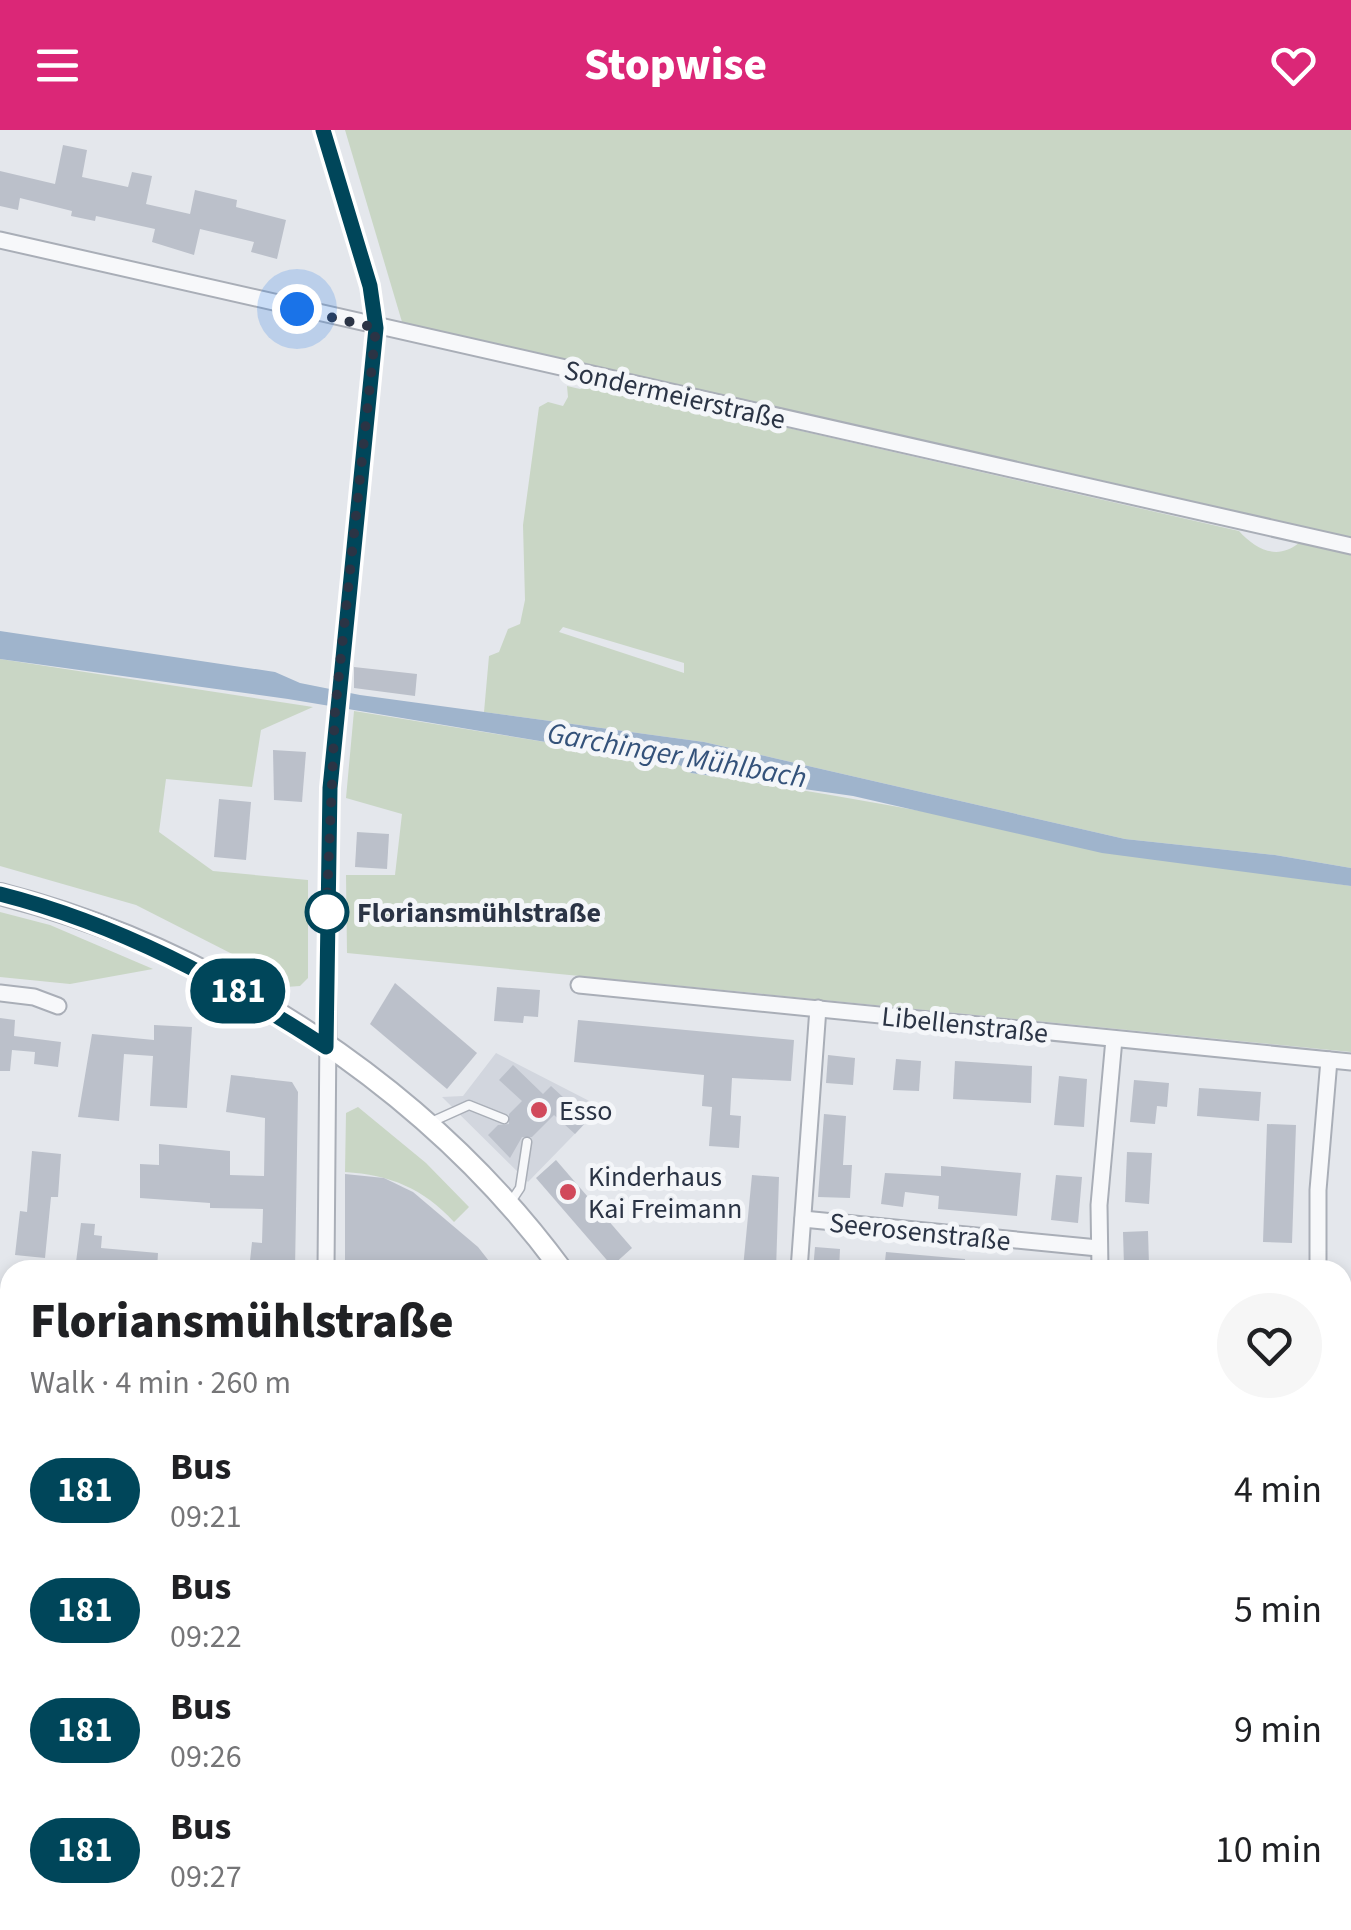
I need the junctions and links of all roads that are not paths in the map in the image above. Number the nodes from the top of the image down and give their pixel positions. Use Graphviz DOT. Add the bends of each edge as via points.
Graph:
graph roads {
  1 [pos="323,130"];
  2 [pos="0,240"];
  3 [pos="376,328"];
  4 [pos="1351,546"];
  5 [pos="0,894"];
  6 [pos="579,986"];
  7 [pos="0,993"];
  8 [pos="58,1006"];
  9 [pos="818,1008"];
  10 [pos="1114,1040"];
  11 [pos="326,1047"];
  12 [pos="1329,1060"];
  13 [pos="1351,1062"];
  14 [pos="504,1119"];
  15 [pos="425,1125"];
  16 [pos="526,1142"];
  17 [pos="508,1207"];
  18 [pos="803,1219"];
  19 [pos="1098,1248"];
  20 [pos="326,1260"];
  21 [pos="553,1260"];
  22 [pos="800,1260"];
  23 [pos="1099,1260"];
  24 [pos="1318,1260"];
  1 -- 3 [label="street" via="370,286"];
  2 -- 3 [label="street, Sondermeierstraße"];
  3 -- 4 [label="street, Sondermeierstraße"];
  3 -- 11 [label="street" via="335,712"];
  5 -- 11 [label="main road" via="167,954"];
  6 -- 9 [label="street, Libellenstraße"];
  7 -- 8 [label="street"];
  9 -- 10 [label="street, Libellenstraße"];
  9 -- 18 [label="street"];
  10 -- 12 [label="street, Libellenstraße"];
  10 -- 19 [label="street"];
  11 -- 15 [label="main road"];
  11 -- 20 [label="street"];
  12 -- 13 [label="street, Libellenstraße"];
  12 -- 24 [label="street"];
  14 -- 15 [label="lane" via="469,1106"];
  15 -- 17 [label="main road"];
  16 -- 17 [label="lane" via="520,1188"];
  17 -- 21 [label="main road"];
  18 -- 19 [label="street, Seerosenstraße"];
  18 -- 22 [label="street"];
  19 -- 23 [label="street"];
}
